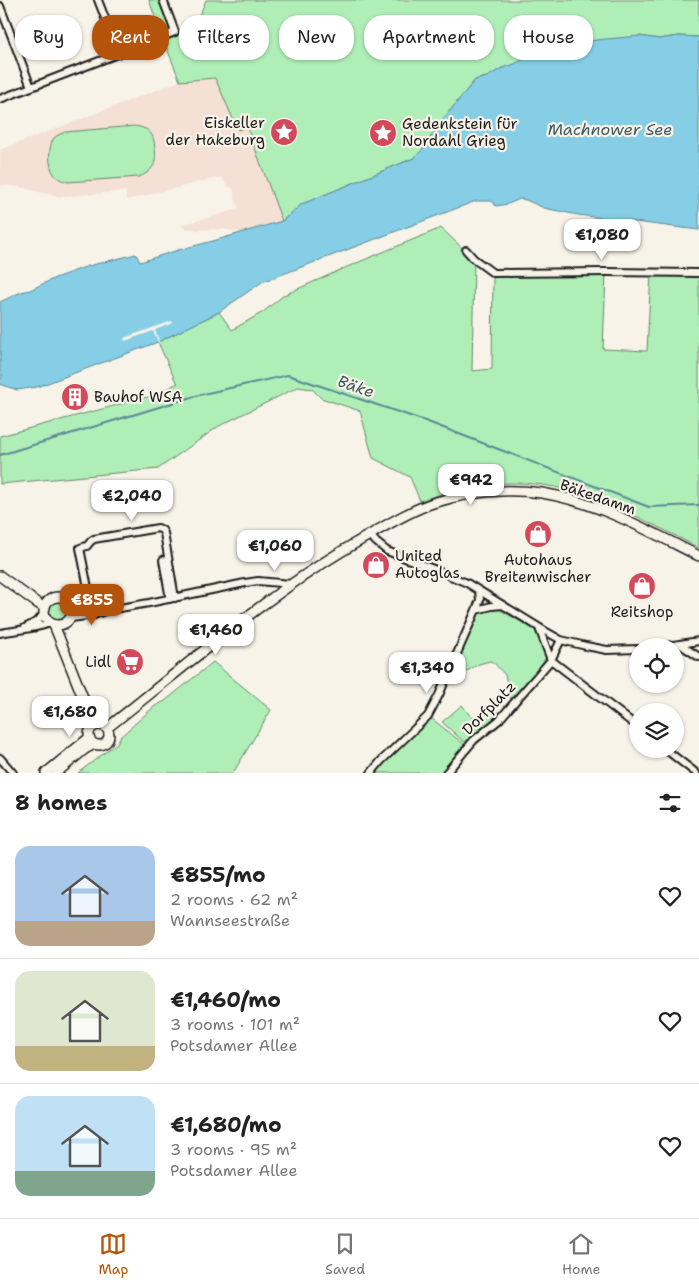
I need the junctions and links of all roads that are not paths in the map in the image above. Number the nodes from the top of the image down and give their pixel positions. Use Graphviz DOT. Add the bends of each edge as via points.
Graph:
graph roads {
  1 [pos="98,0"];
  2 [pos="163,0"];
  3 [pos="0,6"];
  4 [pos="104,15"];
  5 [pos="169,15"];
  6 [pos="169,16"];
  7 [pos="169,34"];
  8 [pos="103,60"];
  9 [pos="31,88"];
  10 [pos="0,99"];
  11 [pos="466,250"];
  12 [pos="699,273"];
  13 [pos="370,535"];
  14 [pos="699,556"];
  15 [pos="163,560"];
  16 [pos="0,576"];
  17 [pos="291,584"];
  18 [pos="88,588"];
  19 [pos="479,591"];
  20 [pos="172,598"];
  21 [pos="503,605"];
  22 [pos="46,607"];
  23 [pos="476,610"];
  24 [pos="70,617"];
  25 [pos="52,624"];
  26 [pos="24,628"];
  27 [pos="539,628"];
  28 [pos="0,633"];
  29 [pos="561,640"];
  30 [pos="699,641"];
  31 [pos="684,644"];
  32 [pos="684,647"];
  33 [pos="629,649"];
  34 [pos="691,651"];
  35 [pos="699,652"];
  36 [pos="68,657"];
  37 [pos="699,657"];
  38 [pos="551,660"];
  39 [pos="629,720"];
  40 [pos="94,725"];
  41 [pos="107,728"];
  42 [pos="92,741"];
  43 [pos="0,758"];
  44 [pos="677,758"];
  45 [pos="13,773"];
  46 [pos="46,773"];
  47 [pos="56,773"];
  48 [pos="371,773"];
  49 [pos="446,773"];
  50 [pos="696,773"];
  1 -- 4 [label="street"];
  2 -- 5 [label="street"];
  3 -- 9 [label="street"];
  6 -- 7 [label="street" via="175,32"];
  8 -- 9 [label="street"];
  9 -- 10 [label="street"];
  11 -- 12 [label="street" via="493,273"];
  13 -- 14 [label="street, Bäkedamm" via="420,508 447,499 481,493 540,493 595,508"];
  13 -- 17 [label="street, Bäkedamm"];
  13 -- 19 [label="street" via="387,551 460,580"];
  15 -- 20 [label="street"];
  16 -- 22 [label="street"];
  17 -- 20 [label="street" via="258,581"];
  17 -- 41 [label="street, Bäkedamm"];
  18 -- 20 [label="street" via="80,548 94,539 158,528 164,533"];
  19 -- 21 [label="street"];
  19 -- 23 [label="street"];
  20 -- 24 [label="street" via="108,610 81,610"];
  21 -- 23 [label="street"];
  21 -- 27 [label="street"];
  22 -- 24 [label="street" via="61,597 68,601"];
  22 -- 25 [label="street" via="47,620"];
  22 -- 26 [label="street" via="38,621"];
  23 -- 48 [label="street" via="428,716"];
  24 -- 25 [label="street"];
  24 -- 36 [label="street" via="64,637"];
  25 -- 26 [label="street"];
  25 -- 36 [label="street"];
  26 -- 28 [label="street"];
  27 -- 29 [label="street"];
  27 -- 38 [label="street"];
  29 -- 33 [label="street" via="606,650"];
  29 -- 38 [label="street, Dorfplatz"];
  30 -- 31 [label="street"];
  32 -- 34 [label="street"];
  34 -- 35 [label="street"];
  34 -- 37 [label="street"];
  36 -- 40 [label="street"];
  38 -- 39 [label="street"];
  38 -- 49 [label="street, Dorfplatz" via="499,720 474,740"];
  40 -- 41 [label="street" via="101,724"];
  40 -- 42 [label="street" via="89,732"];
  41 -- 42 [label="street" via="110,735 107,741 101,745"];
  42 -- 46 [label="street"];
  42 -- 47 [label="street"];
  43 -- 45 [label="street"];
  44 -- 50 [label="street"];
}
